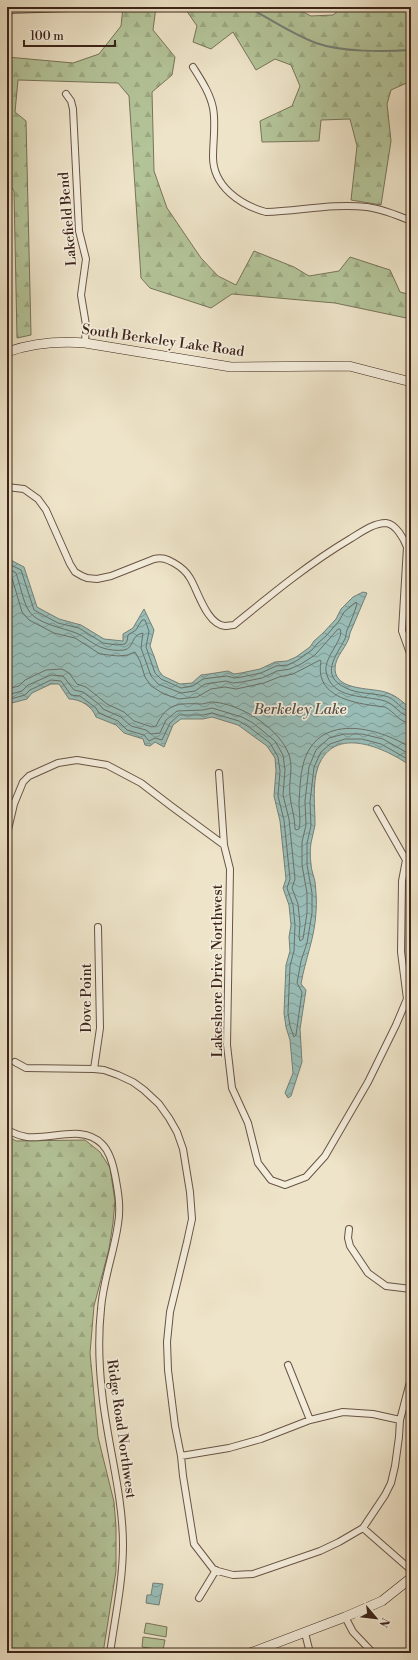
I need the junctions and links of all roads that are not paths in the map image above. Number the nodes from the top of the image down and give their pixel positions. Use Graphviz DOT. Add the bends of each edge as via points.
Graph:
graph roads {
  1 [pos="70,8"];
  2 [pos="7,10"];
  3 [pos="193,67"];
  4 [pos="66,94"];
  5 [pos="411,221"];
  6 [pos="85,343"];
  7 [pos="7,352"];
  8 [pos="411,382"];
  9 [pos="7,487"];
  10 [pos="411,656"];
  11 [pos="219,773"];
  12 [pos="378,809"];
  13 [pos="7,834"];
  14 [pos="224,845"];
  15 [pos="409,860"];
  16 [pos="98,927"];
  17 [pos="15,1062"];
  18 [pos="94,1069"];
  19 [pos="7,1130"];
  20 [pos="349,1229"];
  21 [pos="411,1289"];
  22 [pos="288,1365"];
  23 [pos="411,1378"];
  24 [pos="310,1420"];
  25 [pos="400,1420"];
  26 [pos="181,1456"];
  27 [pos="363,1528"];
  28 [pos="216,1570"];
  29 [pos="411,1570"];
  30 [pos="411,1578"];
  31 [pos="199,1598"];
  32 [pos="345,1617"];
  33 [pos="305,1633"];
  34 [pos="110,1653"];
  35 [pos="250,1653"];
  36 [pos="310,1653"];
  37 [pos="373,1653"];
  1 -- 2 [label="street"];
  3 -- 5 [label="street" via="213,107 215,174 221,184 239,201 266,212 333,206 368,207"];
  4 -- 6 [label="street, Lakefield Bend" via="73,109 79,231 86,259 81,295 86,325"];
  6 -- 7 [label="street, South Berkeley Lake Road" via="44,343"];
  6 -- 8 [label="street, South Berkeley Lake Road" via="231,367 349,366"];
  9 -- 10 [label="street" via="24,489 38,499 46,510 75,572 87,578 97,579 112,576 160,557 168,559 182,568 190,578 209,616 224,626 234,625 290,578 321,556 370,527 385,523 390,525 404,538 407,547 402,631"];
  11 -- 14 [label="street, Lakeshore Drive Northwest"];
  12 -- 15 [label="street"];
  13 -- 14 [label="street" via="14,804 23,782 29,776 58,763 77,760 107,765 142,782"];
  14 -- 15 [label="street, Lakeshore Drive Northwest" via="230,869 227,1045 232,1088 248,1123 258,1163 271,1180 286,1185 306,1177 325,1156 368,1082 407,999 401,952 402,881"];
  16 -- 18 [label="street, Dove Point" via="100,1028"];
  17 -- 18 [label="street" via="26,1068"];
  18 -- 26 [label="street" via="118,1075 144,1090 169,1118 183,1149 192,1219 172,1297 167,1342 168,1370"];
  19 -- 34 [label="street, Ridge Road Northwest" via="27,1137 76,1133 90,1136 102,1144 113,1165 119,1198 118,1224 100,1308 99,1349 102,1393 123,1545"];
  20 -- 21 [label="street" via="350,1246 368,1273 386,1286"];
  22 -- 24 [label="street"];
  23 -- 25 [label="street"];
  24 -- 25 [label="street" via="350,1411"];
  24 -- 26 [label="street" via="229,1448"];
  25 -- 27 [label="street" via="391,1483"];
  26 -- 28 [label="street" via="194,1544"];
  27 -- 28 [label="street" via="320,1551 260,1572 233,1575"];
  27 -- 29 [label="street"];
  28 -- 31 [label="street"];
  30 -- 32 [label="street" via="382,1602"];
  32 -- 33 [label="street"];
  32 -- 37 [label="street" via="352,1632"];
  33 -- 35 [label="street"];
  33 -- 36 [label="street"];
}
